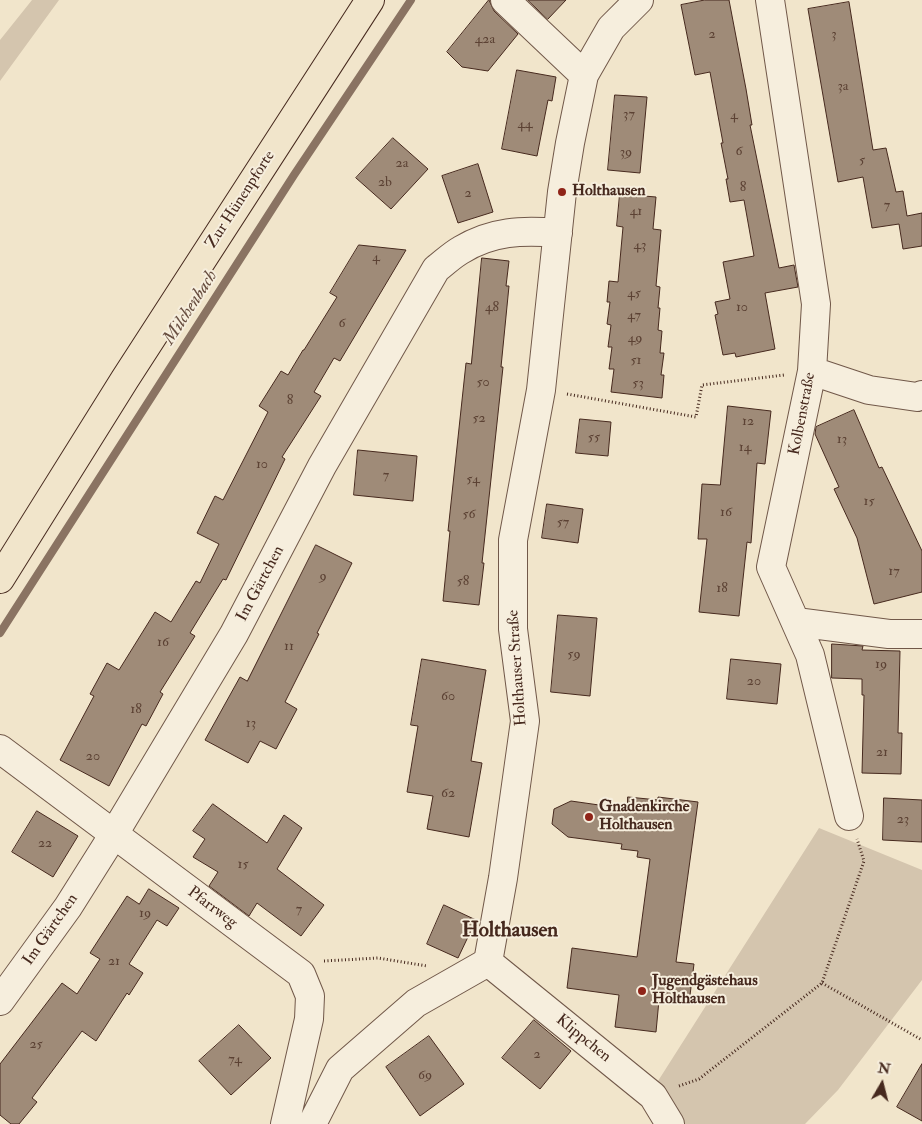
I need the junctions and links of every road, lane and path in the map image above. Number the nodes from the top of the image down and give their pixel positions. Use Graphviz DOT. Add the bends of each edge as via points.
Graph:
graph roads {
  1 [pos="370,0"];
  2 [pos="505,0"];
  3 [pos="639,0"];
  4 [pos="770,0"];
  5 [pos="584,75"];
  6 [pos="558,233"];
  7 [pos="812,371"];
  8 [pos="541,390"];
  9 [pos="922,395"];
  10 [pos="0,578"];
  11 [pos="796,622"];
  12 [pos="922,634"];
  13 [pos="0,749"];
  14 [pos="850,816"];
  15 [pos="114,834"];
  16 [pos="488,962"];
  17 [pos="293,968"];
  18 [pos="464,976"];
  19 [pos="822,983"];
  20 [pos="0,1001"];
  21 [pos="922,1040"];
  22 [pos="652,1096"];
  23 [pos="285,1124"];
  24 [pos="312,1124"];
  25 [pos="670,1124"];
  1 -- 10 [label="main road, Zur Hünenpforte"];
  2 -- 5 [label="street"];
  3 -- 5 [label="street, Holthauser Straße" via="612,28"];
  4 -- 7 [label="street, Kolbenstraße" via="816,304"];
  5 -- 6 [label="street, Holthauser Straße" via="570,144"];
  6 -- 8 [label="street, Holthauser Straße"];
  6 -- 15 [label="street, Im Gärtchen" via="528,230 492,235 460,250 436,269 322,466 234,634"];
  7 -- 8 [label="path" via="702,385 696,416"];
  7 -- 9 [label="street" via="869,390"];
  7 -- 11 [label="street, Kolbenstraße" via="771,567"];
  8 -- 16 [label="street, Holthauser Straße" via="513,540 513,629 525,721 504,878"];
  11 -- 12 [label="street" via="889,634"];
  11 -- 14 [label="street, Kolbenstraße" via="810,655"];
  13 -- 15 [label="street, Pfarrweg"];
  14 -- 19 [label="path" via="864,861"];
  15 -- 17 [label="street, Pfarrweg"];
  15 -- 20 [label="street, Im Gärtchen" via="68,907"];
  16 -- 18 [label="street"];
  16 -- 22 [label="street, Klippchen"];
  17 -- 18 [label="path" via="315,962 378,958 430,966"];
  17 -- 23 [label="street, Pfarrweg" via="301,974 310,996 309,1019"];
  18 -- 24 [label="street" via="416,1003 340,1069"];
  19 -- 21 [label="path"];
  19 -- 22 [label="path" via="699,1079"];
  22 -- 25 [label="street, Klippchen"];
}
